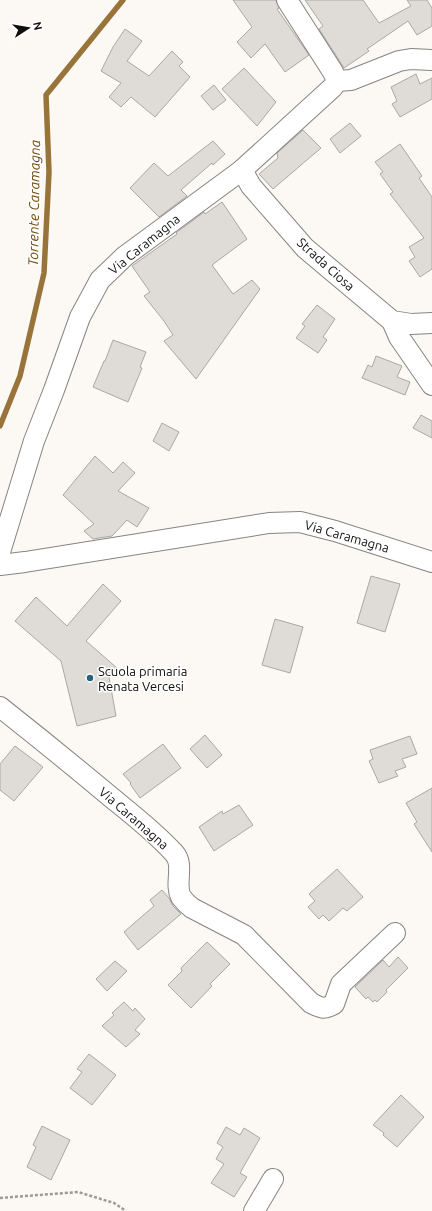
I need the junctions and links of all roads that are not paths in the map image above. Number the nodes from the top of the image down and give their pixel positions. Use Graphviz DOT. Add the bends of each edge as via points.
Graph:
graph roads {
  1 [pos="287,0"];
  2 [pos="432,60"];
  3 [pos="337,81"];
  4 [pos="242,170"];
  5 [pos="392,321"];
  6 [pos="432,323"];
  7 [pos="432,385"];
  8 [pos="0,552"];
  9 [pos="432,562"];
  10 [pos="0,565"];
  11 [pos="0,707"];
  12 [pos="395,934"];
  13 [pos="273,1179"];
  14 [pos="254,1211"];
  1 -- 3 [label="street"];
  2 -- 3 [label="street" via="399,61 351,80"];
  3 -- 4 [label="street, Via Caramagna"];
  4 -- 5 [label="street, Strada Ciosa" via="252,186 305,248"];
  4 -- 8 [label="street, Via Caramagna" via="125,256 100,280 80,317 34,441"];
  5 -- 6 [label="street" via="411,324"];
  5 -- 7 [label="street" via="399,337"];
  9 -- 10 [label="street, Via Caramagna" via="300,522 269,523"];
  11 -- 12 [label="street, Via Caramagna" via="145,825 175,854 179,868 179,890 186,903 244,935 311,1003 321,1008 328,1008 334,1004 341,984"];
  13 -- 14 [label="street"];
}
